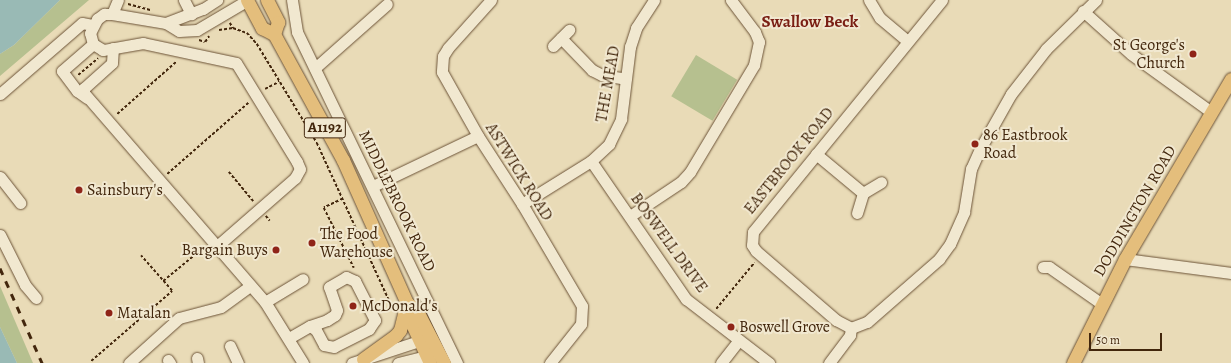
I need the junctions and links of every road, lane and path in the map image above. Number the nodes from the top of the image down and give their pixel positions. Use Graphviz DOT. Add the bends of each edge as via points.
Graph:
graph roads {
  1 [pos="118,0"];
  2 [pos="184,0"];
  3 [pos="217,0"];
  4 [pos="267,0"];
  5 [pos="292,0"];
  6 [pos="491,0"];
  7 [pos="654,0"];
  8 [pos="731,0"];
  9 [pos="868,0"];
  10 [pos="942,0"];
  11 [pos="1096,0"];
  12 [pos="245,1"];
  13 [pos="387,4"];
  14 [pos="1083,11"];
  15 [pos="112,14"];
  16 [pos="191,14"];
  17 [pos="227,17"];
  18 [pos="166,22"];
  19 [pos="92,25"];
  20 [pos="233,28"];
  21 [pos="218,30"];
  22 [pos="570,30"];
  23 [pos="211,33"];
  24 [pos="274,34"];
  25 [pos="193,40"];
  26 [pos="907,41"];
  27 [pos="93,44"];
  28 [pos="108,49"];
  29 [pos="183,51"];
  30 [pos="315,68"];
  31 [pos="626,79"];
  32 [pos="1231,79"];
  33 [pos="71,82"];
  34 [pos="279,82"];
  35 [pos="0,94"];
  36 [pos="257,95"];
  37 [pos="91,101"];
  38 [pos="1211,112"];
  39 [pos="108,122"];
  40 [pos="478,136"];
  41 [pos="816,154"];
  42 [pos="591,161"];
  43 [pos="229,172"];
  44 [pos="0,177"];
  45 [pos="158,181"];
  46 [pos="881,182"];
  47 [pos="373,186"];
  48 [pos="863,193"];
  49 [pos="342,199"];
  50 [pos="20,203"];
  51 [pos="522,204"];
  52 [pos="260,209"];
  53 [pos="856,212"];
  54 [pos="630,216"];
  55 [pos="270,221"];
  56 [pos="0,235"];
  57 [pos="213,244"];
  58 [pos="761,255"];
  59 [pos="141,256"];
  60 [pos="1125,259"];
  61 [pos="1043,267"];
  62 [pos="355,272"];
  63 [pos="1231,273"];
  64 [pos="302,278"];
  65 [pos="163,281"];
  66 [pos="250,286"];
  67 [pos="36,298"];
  68 [pos="265,302"];
  69 [pos="407,303"];
  70 [pos="1102,304"];
  71 [pos="395,315"];
  72 [pos="709,317"];
  73 [pos="310,326"];
  74 [pos="851,328"];
  75 [pos="289,338"];
  76 [pos="425,340"];
  77 [pos="739,340"];
  78 [pos="230,346"];
  79 [pos="100,353"];
  80 [pos="102,356"];
  81 [pos="435,359"];
  82 [pos="91,361"];
  83 [pos="358,361"];
  84 [pos="129,363"];
  85 [pos="238,363"];
  86 [pos="304,363"];
  87 [pos="398,363"];
  88 [pos="458,363"];
  89 [pos="550,363"];
  90 [pos="721,363"];
  91 [pos="769,363"];
  92 [pos="829,363"];
  93 [pos="1072,363"];
  1 -- 15 [label="street"];
  2 -- 16 [label="street"];
  3 -- 16 [label="street"];
  4 -- 24 [label="main road" via="278,22"];
  5 -- 30 [label="street, MIDDLEBROOK ROAD" via="297,32"];
  6 -- 40 [label="street, ASTWICK ROAD" via="448,48 442,64 445,80"];
  7 -- 31 [label="street, THE MEAD" via="636,28 630,47"];
  8 -- 54 [label="street" via="756,32 759,42 754,65 690,172 681,182"];
  9 -- 26 [label="street" via="880,18"];
  10 -- 26 [label="street, EASTBROOK ROAD"];
  11 -- 14 [label="street"];
  12 -- 18 [label="street" via="197,30 179,31"];
  12 -- 24 [label="main road, A1192" via="262,28"];
  13 -- 30 [label="street"];
  14 -- 38 [label="street" via="1131,54"];
  14 -- 74 [label="street" via="1028,71 980,149 971,169 960,225 950,244 939,259 867,322"];
  15 -- 18 [label="street"];
  15 -- 19 [label="street" via="104,14"];
  16 -- 18 [label="street"];
  17 -- 20 [label="path"];
  19 -- 27 [label="street" via="90,33"];
  19 -- 35 [label="street" via="82,23"];
  20 -- 21 [label="path"];
  20 -- 34 [label="path" via="252,37"];
  22 -- 31 [label="street" via="557,42 592,70 602,75"];
  23 -- 25 [label="path" via="206,42"];
  24 -- 69 [label="main road, A1192" via="343,160"];
  26 -- 41 [label="street, EASTBROOK ROAD"];
  27 -- 28 [label="street"];
  27 -- 33 [label="street" via="62,71"];
  28 -- 29 [label="street" via="143,43"];
  28 -- 33 [label="path"];
  28 -- 37 [label="street" via="112,63 83,90"];
  29 -- 36 [label="street" via="236,63"];
  29 -- 39 [label="path" via="182,56"];
  30 -- 47 [label="street, MIDDLEBROOK ROAD"];
  31 -- 42 [label="street, THE MEAD" via="624,103 617,130 608,144"];
  32 -- 38 [label="main road, DODDINGTON ROAD"];
  33 -- 37 [label="street"];
  34 -- 36 [label="path"];
  34 -- 49 [label="path" via="317,143"];
  36 -- 45 [label="path"];
  36 -- 52 [label="street" via="300,169 295,178"];
  37 -- 39 [label="street"];
  38 -- 60 [label="main road, DODDINGTON ROAD"];
  39 -- 45 [label="street"];
  40 -- 47 [label="street"];
  40 -- 51 [label="street, ASTWICK ROAD"];
  41 -- 48 [label="street"];
  41 -- 58 [label="street, EASTBROOK ROAD" via="756,225 751,238 752,245"];
  42 -- 51 [label="street, THE MEAD"];
  42 -- 54 [label="street, BOSWELL DRIVE"];
  43 -- 52 [label="path"];
  44 -- 50 [label="street"];
  45 -- 57 [label="street"];
  46 -- 48 [label="street"];
  47 -- 88 [label="street, MIDDLEBROOK ROAD"];
  48 -- 53 [label="street"];
  49 -- 62 [label="path" via="324,208"];
  49 -- 71 [label="path"];
  51 -- 89 [label="street, ASTWICK ROAD" via="582,306 581,324"];
  52 -- 55 [label="path"];
  52 -- 57 [label="street"];
  54 -- 72 [label="street, BOSWELL DRIVE" via="677,288 686,299"];
  56 -- 67 [label="street" via="25,285"];
  57 -- 65 [label="path"];
  57 -- 66 [label="street"];
  58 -- 72 [label="path"];
  58 -- 74 [label="street, EASTBROOK ROAD" via="836,320"];
  59 -- 65 [label="path"];
  60 -- 63 [label="street"];
  60 -- 70 [label="main road, DODDINGTON ROAD"];
  61 -- 70 [label="street" via="1049,267"];
  64 -- 68 [label="street"];
  65 -- 79 [label="path" via="172,292"];
  66 -- 68 [label="street"];
  66 -- 84 [label="street" via="221,307 179,318"];
  68 -- 75 [label="street"];
  69 -- 76 [label="main road" via="412,324"];
  69 -- 83 [label="main road" via="398,332"];
  70 -- 93 [label="main road, DODDINGTON ROAD"];
  72 -- 77 [label="street, BOSWELL DRIVE"];
  73 -- 73 [label="street" via="335,314 337,310 329,288 346,277 355,281 375,320 369,329 334,347 324,345 316,330"];
  73 -- 75 [label="street"];
  74 -- 92 [label="street" via="850,334"];
  75 -- 86 [label="street"];
  76 -- 81 [label="main road"];
  76 -- 83 [label="street"];
  77 -- 90 [label="street"];
  77 -- 91 [label="street, BOSWELL DRIVE"];
  78 -- 85 [label="street"];
  79 -- 80 [label="path"];
  79 -- 82 [label="path"];
  81 -- 87 [label="street"];
}
